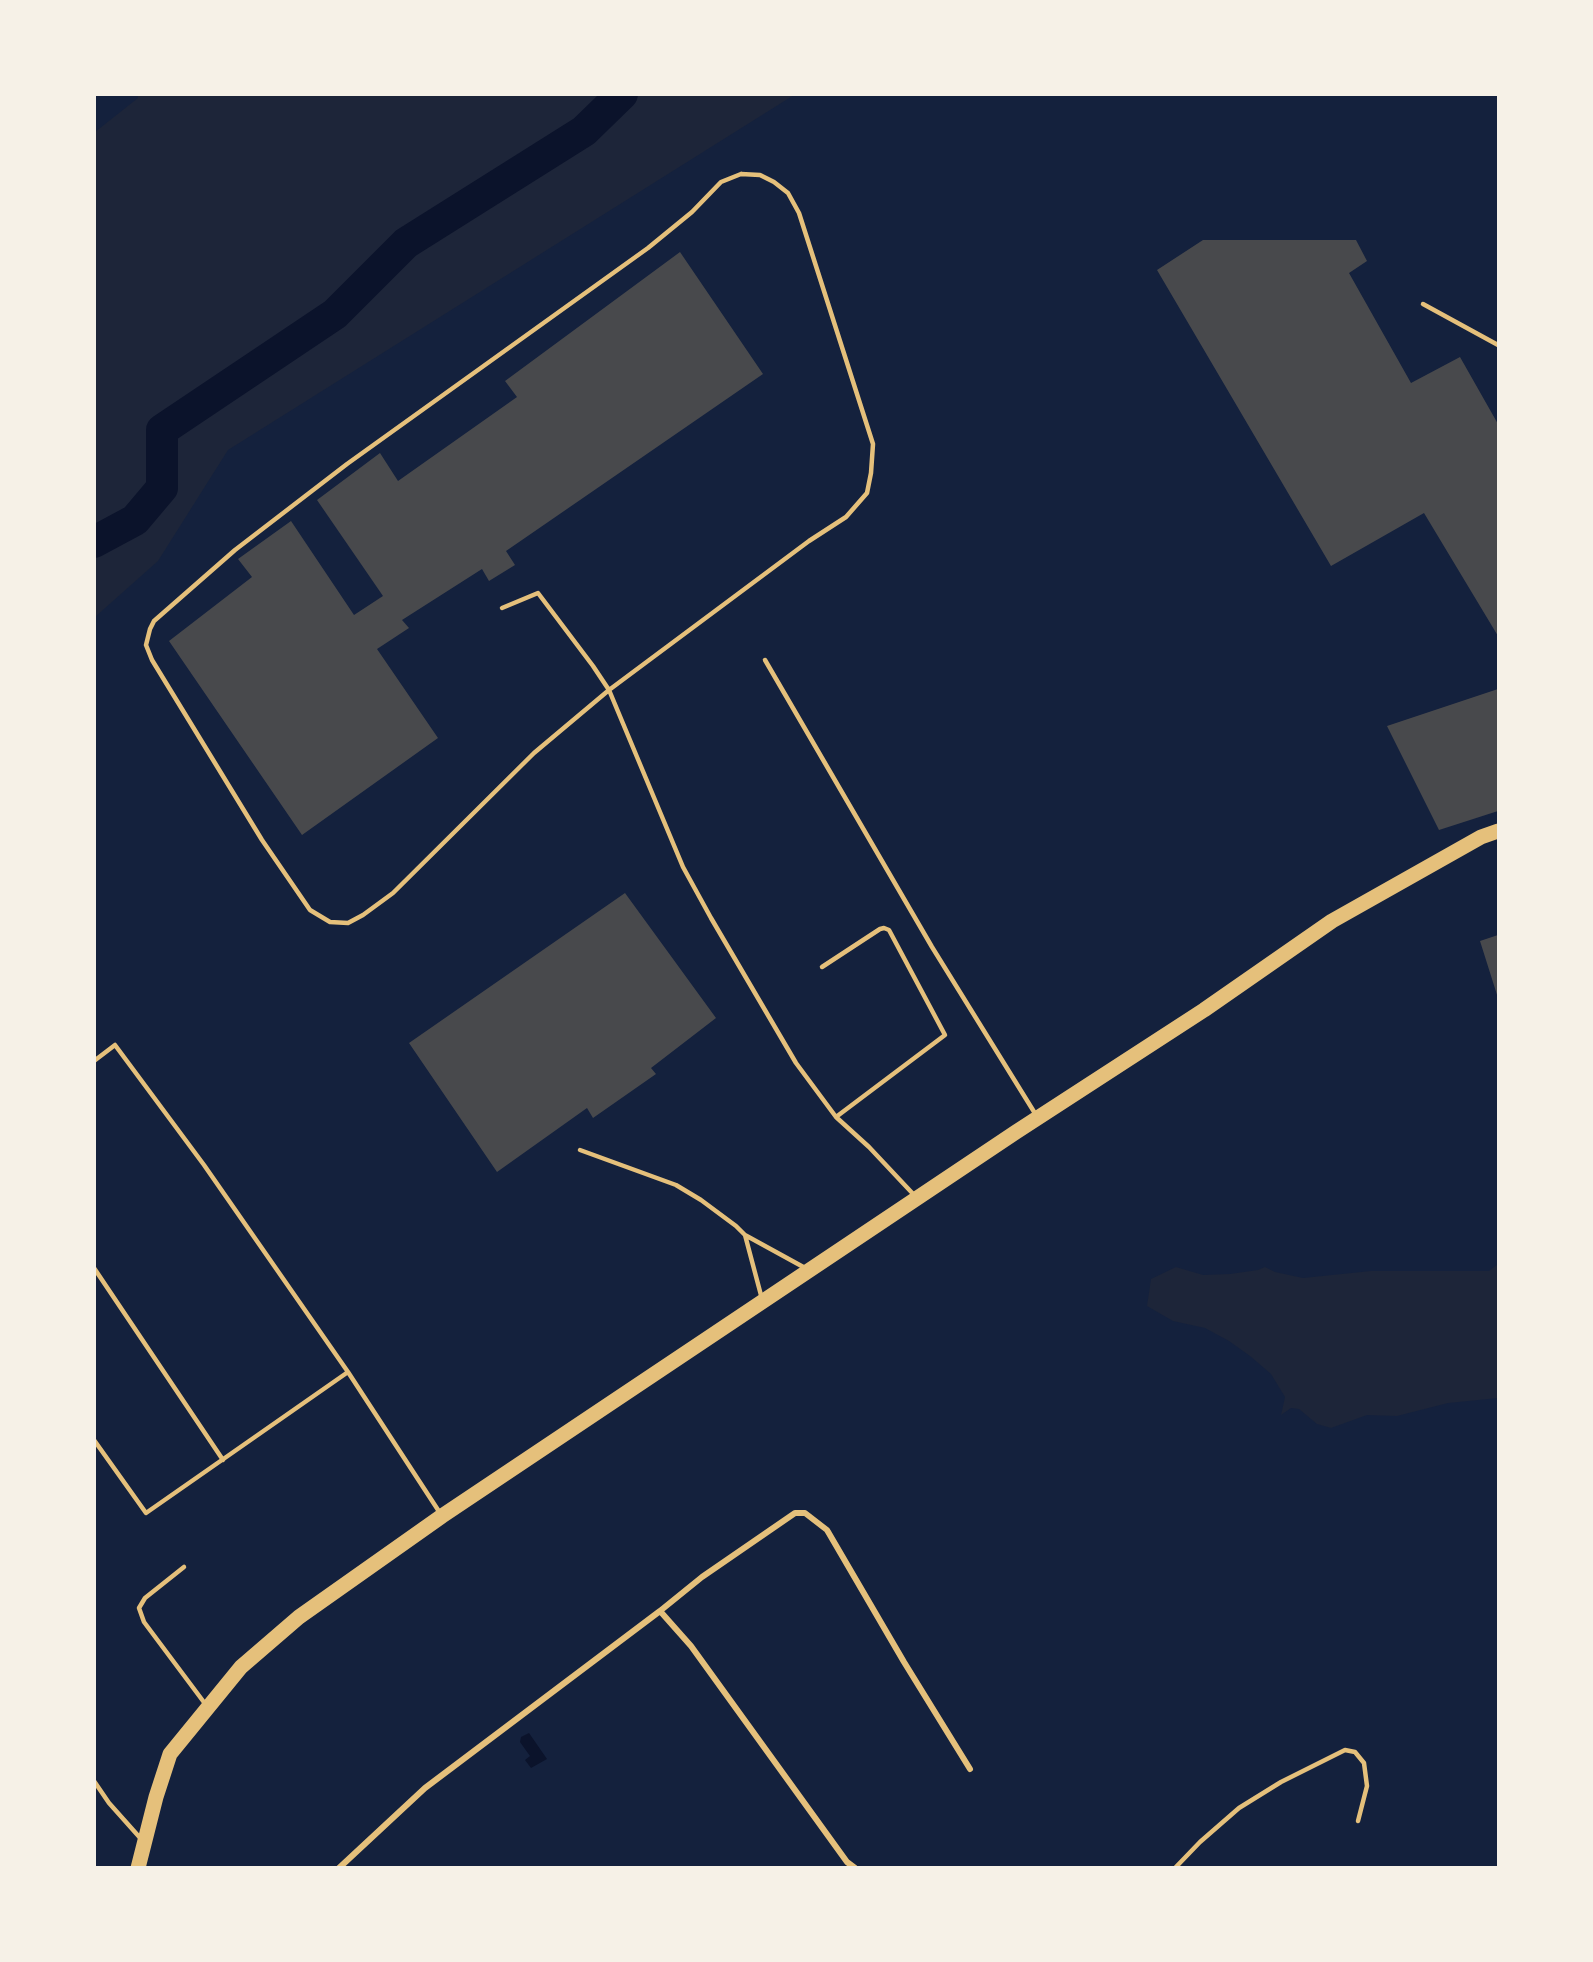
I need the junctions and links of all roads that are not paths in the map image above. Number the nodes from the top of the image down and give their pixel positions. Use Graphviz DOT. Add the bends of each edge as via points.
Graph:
graph roads {
  1 [pos="1423,304"];
  2 [pos="1498,345"];
  3 [pos="502,608"];
  4 [pos="765,660"];
  5 [pos="609,690"];
  6 [pos="1498,831"];
  7 [pos="822,967"];
  8 [pos="94,1061"];
  9 [pos="836,1117"];
  10 [pos="1038,1117"];
  11 [pos="580,1150"];
  12 [pos="917,1197"];
  13 [pos="745,1235"];
  14 [pos="94,1268"];
  15 [pos="810,1270"];
  16 [pos="762,1302"];
  17 [pos="348,1372"];
  18 [pos="94,1440"];
  19 [pos="223,1460"];
  20 [pos="442,1516"];
  21 [pos="184,1567"];
  22 [pos="660,1611"];
  23 [pos="208,1707"];
  24 [pos="970,1769"];
  25 [pos="94,1781"];
  26 [pos="1358,1821"];
  27 [pos="144,1842"];
  28 [pos="138,1868"];
  29 [pos="339,1868"];
  30 [pos="855,1868"];
  31 [pos="1175,1868"];
  1 -- 2 [label="lane"];
  3 -- 5 [label="lane" via="538,592"];
  4 -- 10 [label="lane" via="932,947"];
  5 -- 5 [label="lane" via="534,753 393,893 348,923 330,922 310,910 262,840 146,645 154,621 235,550 338,471 648,248 721,182 741,174 760,175 788,193 800,213 873,444 867,493 846,517"];
  5 -- 9 [label="lane" via="683,867 796,1063"];
  6 -- 10 [label="main road" via="1332,921 1204,1010"];
  7 -- 9 [label="lane" via="880,929 889,930 945,1035"];
  8 -- 17 [label="lane" via="115,1045 204,1164"];
  9 -- 12 [label="lane"];
  10 -- 12 [label="main road"];
  11 -- 13 [label="lane" via="676,1185"];
  12 -- 15 [label="main road"];
  13 -- 15 [label="lane"];
  13 -- 16 [label="lane"];
  14 -- 19 [label="lane"];
  15 -- 16 [label="main road"];
  16 -- 20 [label="main road"];
  17 -- 19 [label="lane"];
  17 -- 20 [label="lane"];
  18 -- 19 [label="lane" via="146,1513"];
  20 -- 23 [label="main road" via="299,1617 241,1667"];
  21 -- 23 [label="lane" via="145,1598 139,1608 144,1622"];
  22 -- 24 [label="street" via="795,1513 805,1513 826,1530"];
  22 -- 29 [label="street" via="426,1788"];
  22 -- 30 [label="street" via="691,1646"];
  23 -- 27 [label="main road" via="170,1754"];
  25 -- 27 [label="lane"];
  26 -- 31 [label="lane" via="1367,1786 1364,1762 1355,1752 1345,1750 1239,1808"];
  27 -- 28 [label="main road"];
}
